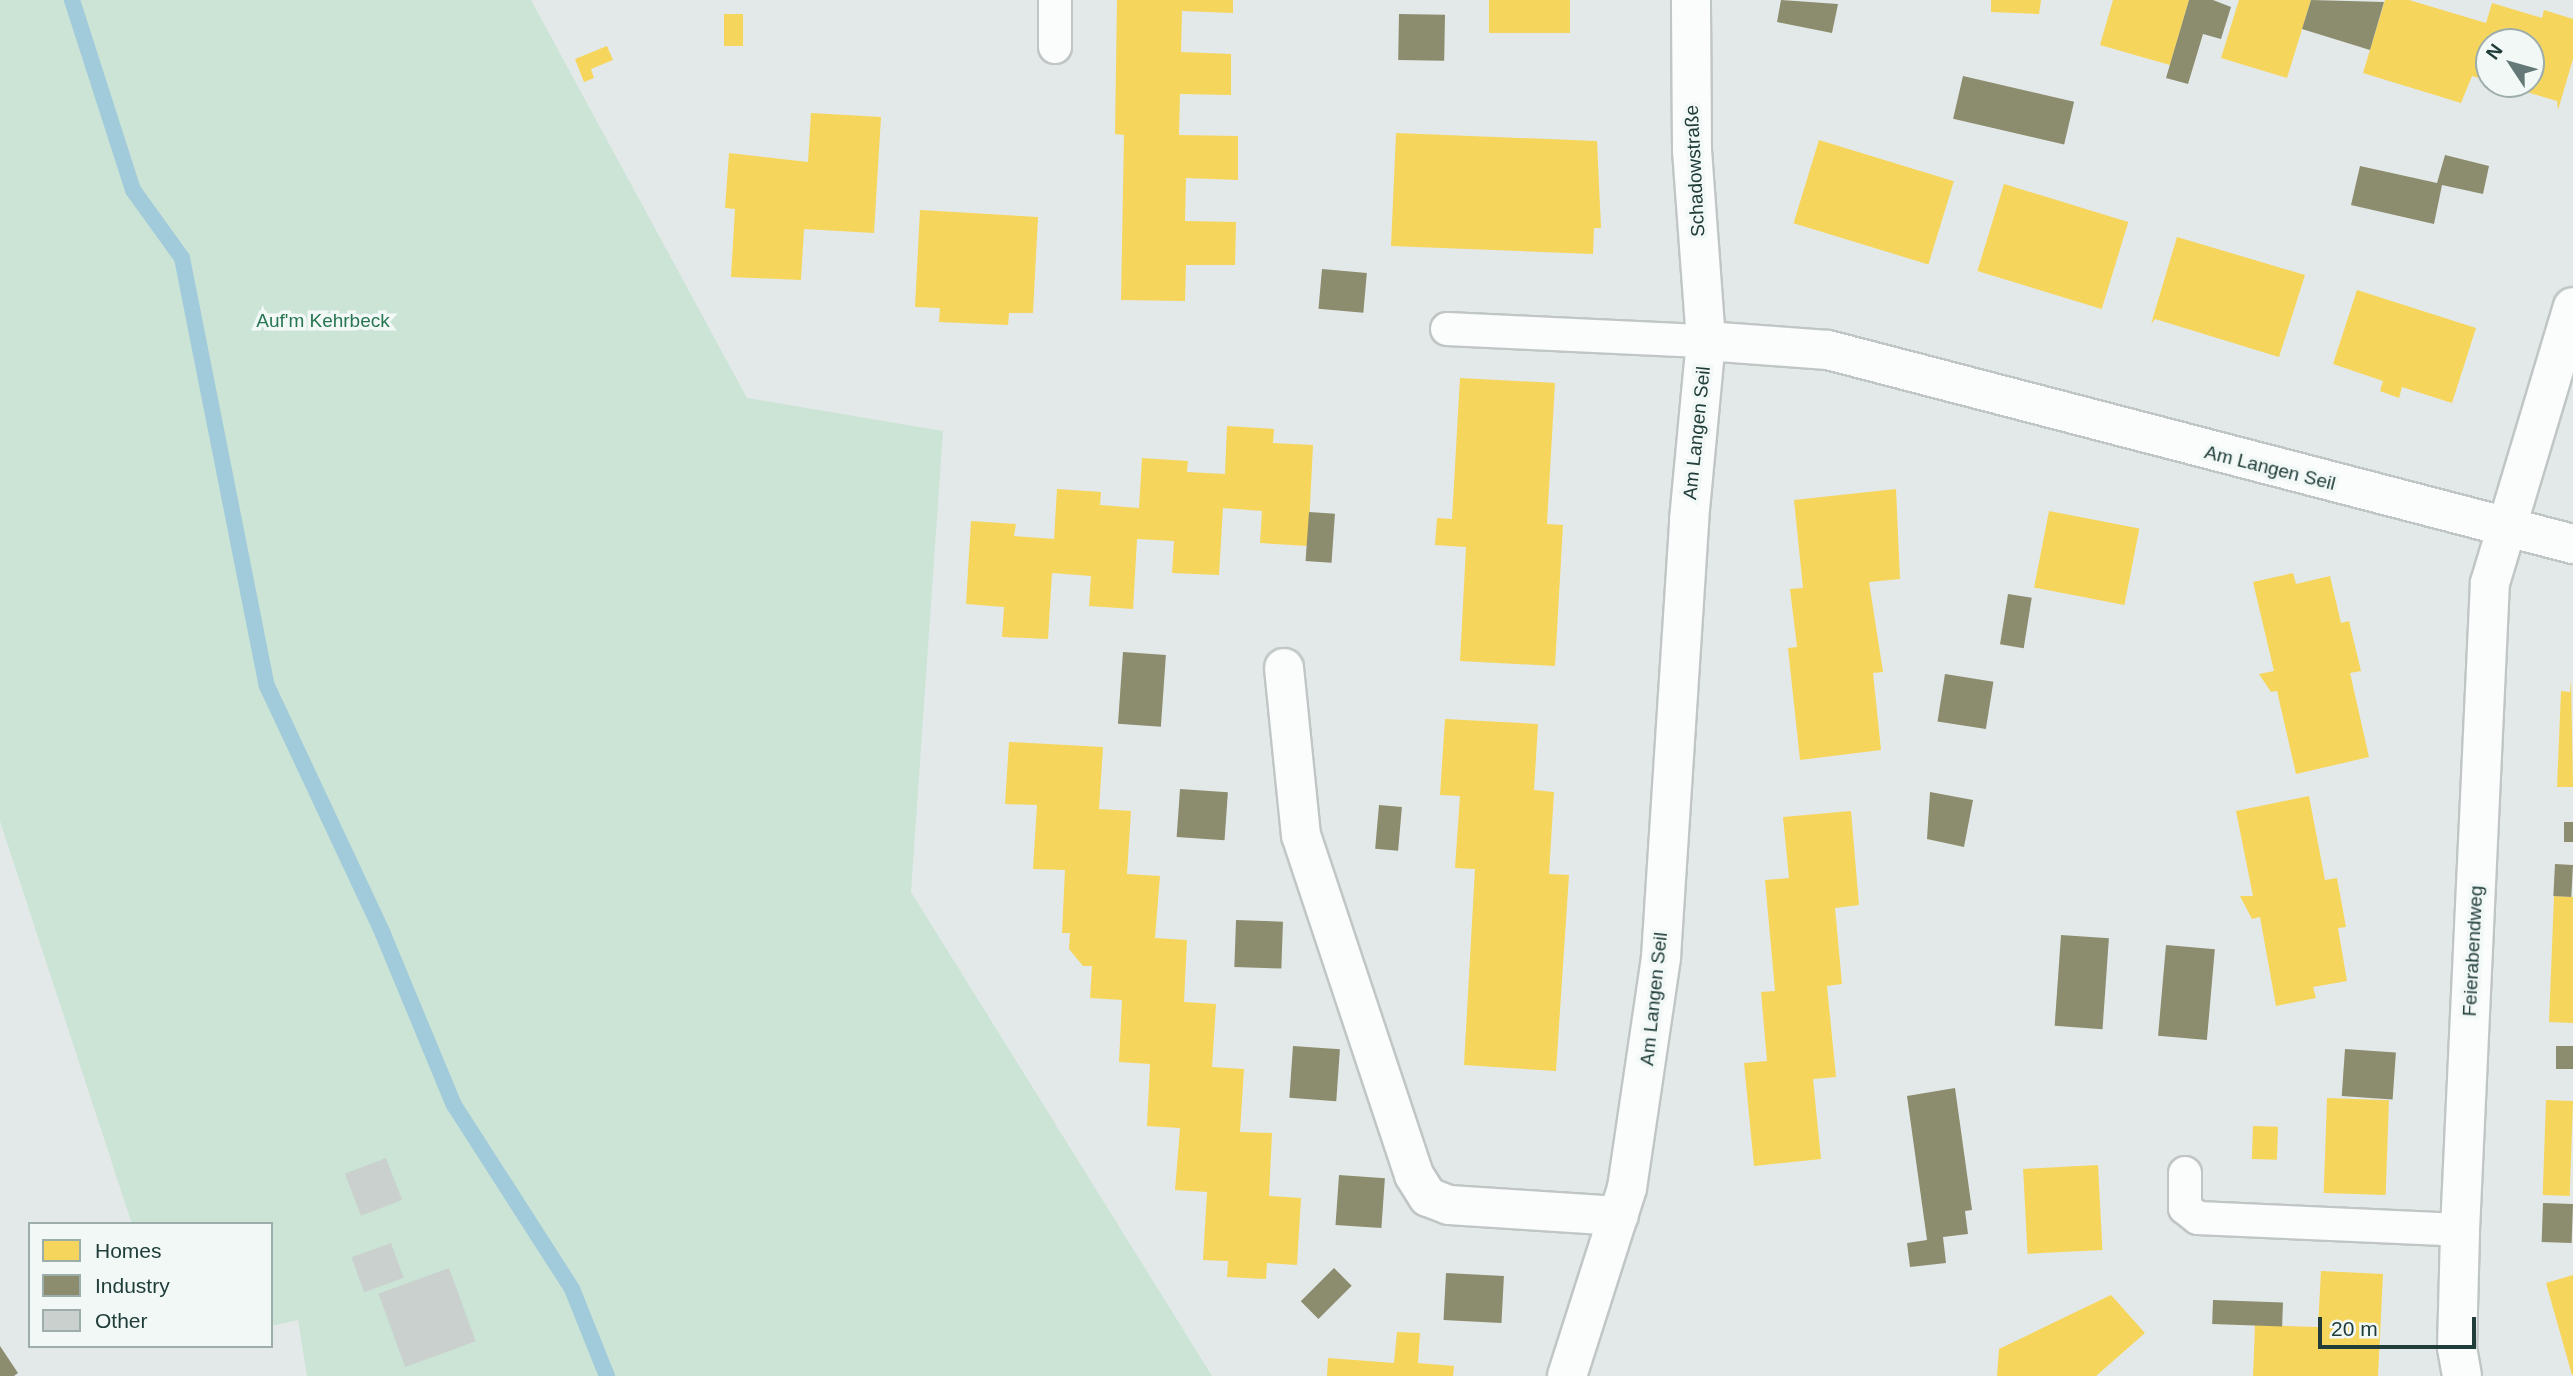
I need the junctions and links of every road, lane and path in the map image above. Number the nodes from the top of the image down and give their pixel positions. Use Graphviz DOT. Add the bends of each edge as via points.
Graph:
graph roads {
  1 [pos="1055,0"];
  2 [pos="1691,0"];
  3 [pos="1055,47"];
  4 [pos="2573,307"];
  5 [pos="1447,329"];
  6 [pos="1706,341"];
  7 [pos="2505,527"];
  8 [pos="2573,544"];
  9 [pos="1284,668"];
  10 [pos="2185,1173"];
  11 [pos="1619,1216"];
  12 [pos="2460,1230"];
  13 [pos="1567,1376"];
  14 [pos="2462,1376"];
  1 -- 3 [label="lane"];
  2 -- 6 [label="street, Schadowstraße" via="1692,150"];
  4 -- 7 [label="street"];
  5 -- 6 [label="lane"];
  6 -- 7 [label="street, Am Langen Seil" via="1828,351"];
  6 -- 11 [label="street, Am Langen Seil" via="1689,520 1661,957 1644,1091"];
  7 -- 8 [label="street, Am Langen Seil"];
  7 -- 12 [label="street, Feierabendweg" via="2490,583"];
  9 -- 11 [label="street" via="1301,835 1414,1175 1428,1197 1449,1205"];
  10 -- 12 [label="lane" via="2185,1208 2198,1218"];
  11 -- 13 [label="street, Am Langen Seil"];
  12 -- 14 [label="street, Feierabendweg" via="2457,1348"];
}
